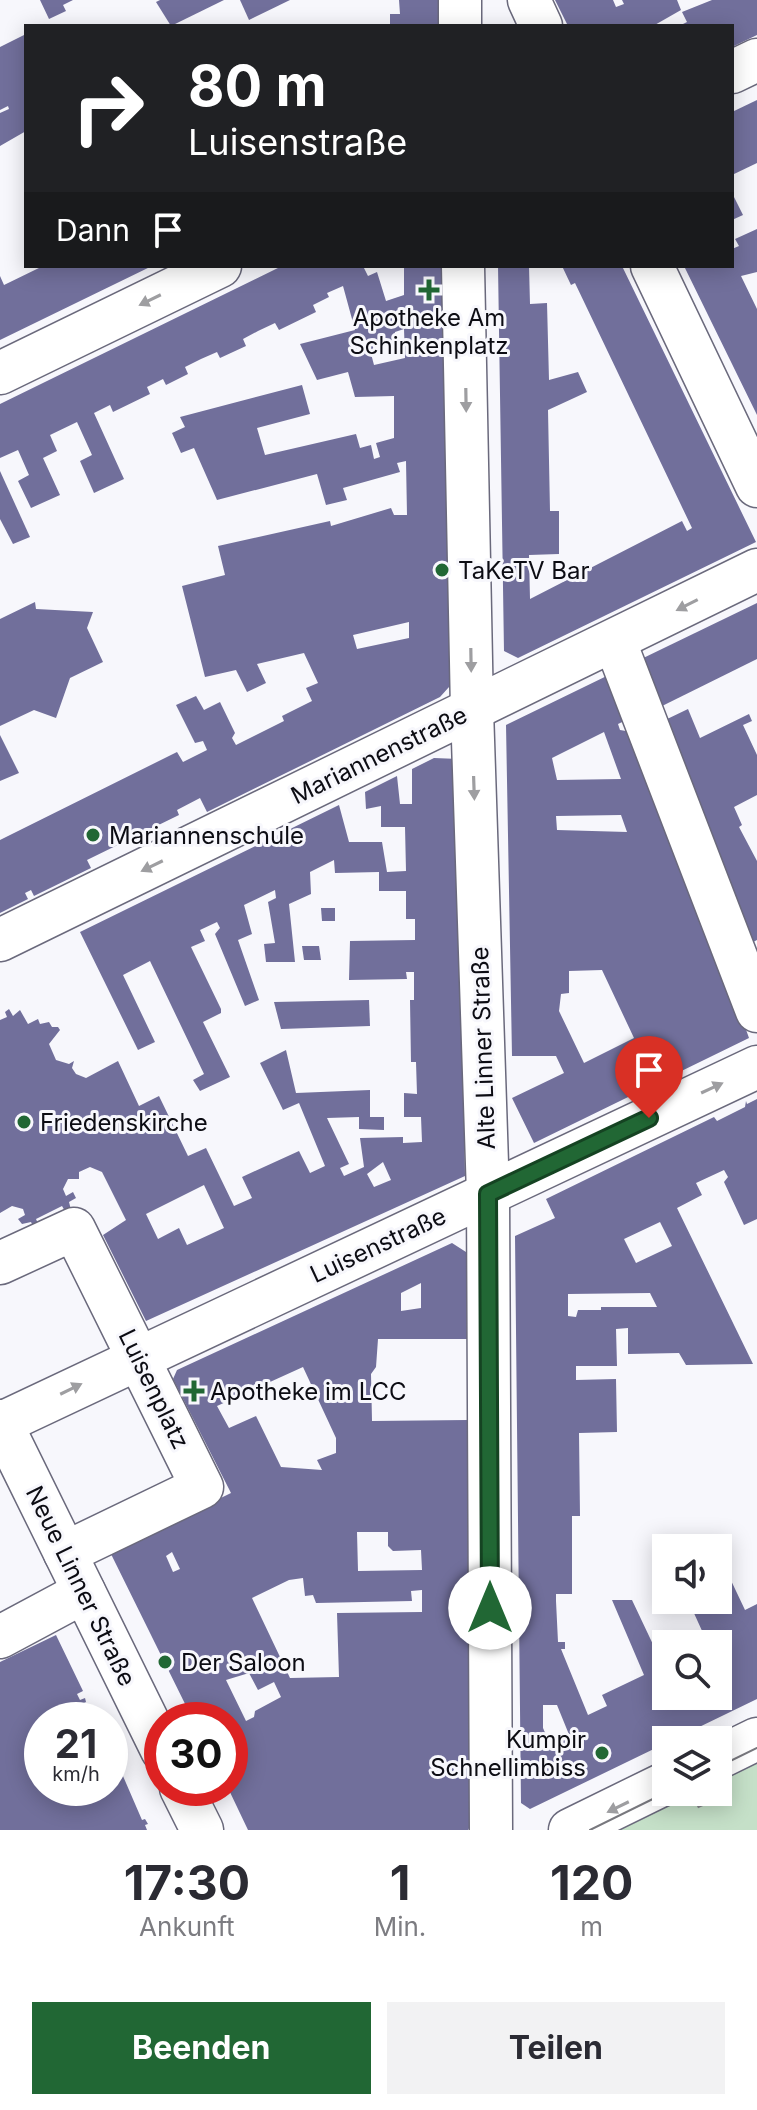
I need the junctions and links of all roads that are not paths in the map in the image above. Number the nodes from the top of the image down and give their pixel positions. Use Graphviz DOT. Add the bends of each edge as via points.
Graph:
graph roads {
  1 [pos="460,0"];
  2 [pos="529,0"];
  3 [pos="460,24"];
  4 [pos="540,24"];
  5 [pos="757,60"];
  6 [pos="734,71"];
  7 [pos="216,268"];
  8 [pos="463,268"];
  9 [pos="653,268"];
  10 [pos="0,373"];
  11 [pos="757,486"];
  12 [pos="757,570"];
  13 [pos="615,642"];
  14 [pos="472,710"];
  15 [pos="0,940"];
  16 [pos="757,1011"];
  17 [pos="757,1067"];
  18 [pos="488,1194"];
  19 [pos="0,1263"];
  20 [pos="138,1357"];
  21 [pos="0,1423"];
  22 [pos="65,1553"];
  23 [pos="84,1592"];
  24 [pos="0,1637"];
  25 [pos="144,1714"];
  26 [pos="757,1739"];
  27 [pos="732,1766"];
  28 [pos="652,1805"];
  29 [pos="190,1806"];
  30 [pos="202,1830"];
  31 [pos="491,1830"];
  32 [pos="570,1830"];
  1 -- 3 [label="street"];
  2 -- 4 [label="street"];
  5 -- 6 [label="street"];
  7 -- 10 [label="street, one-way"];
  8 -- 14 [label="street, Alte Linner Straße, one-way"];
  9 -- 11 [label="street"];
  12 -- 13 [label="street, Mariannenstraße, one-way"];
  13 -- 14 [label="street, Mariannenstraße"];
  13 -- 16 [label="street"];
  14 -- 15 [label="street, Mariannenstraße, one-way"];
  14 -- 18 [label="street, Alte Linner Straße, one-way"];
  18 -- 17 [label="street, Luisenstraße, one-way"];
  18 -- 20 [label="street, Luisenstraße"];
  18 -- 31 [label="street, Alte Linner Straße"];
  19 -- 20 [label="street, Luisenplatz" via="74,1229"];
  21 -- 20 [label="street, Luisenstraße, one-way"];
  20 -- 22 [label="street, Luisenplatz" via="202,1487"];
  21 -- 22 [label="street, Neue Linner Straße"];
  22 -- 23 [label="street, Neue Linner Straße"];
  23 -- 24 [label="street"];
  23 -- 25 [label="street, Neue Linner Straße"];
  26 -- 27 [label="street"];
  28 -- 32 [label="street, one-way"];
  29 -- 30 [label="street"];
}
